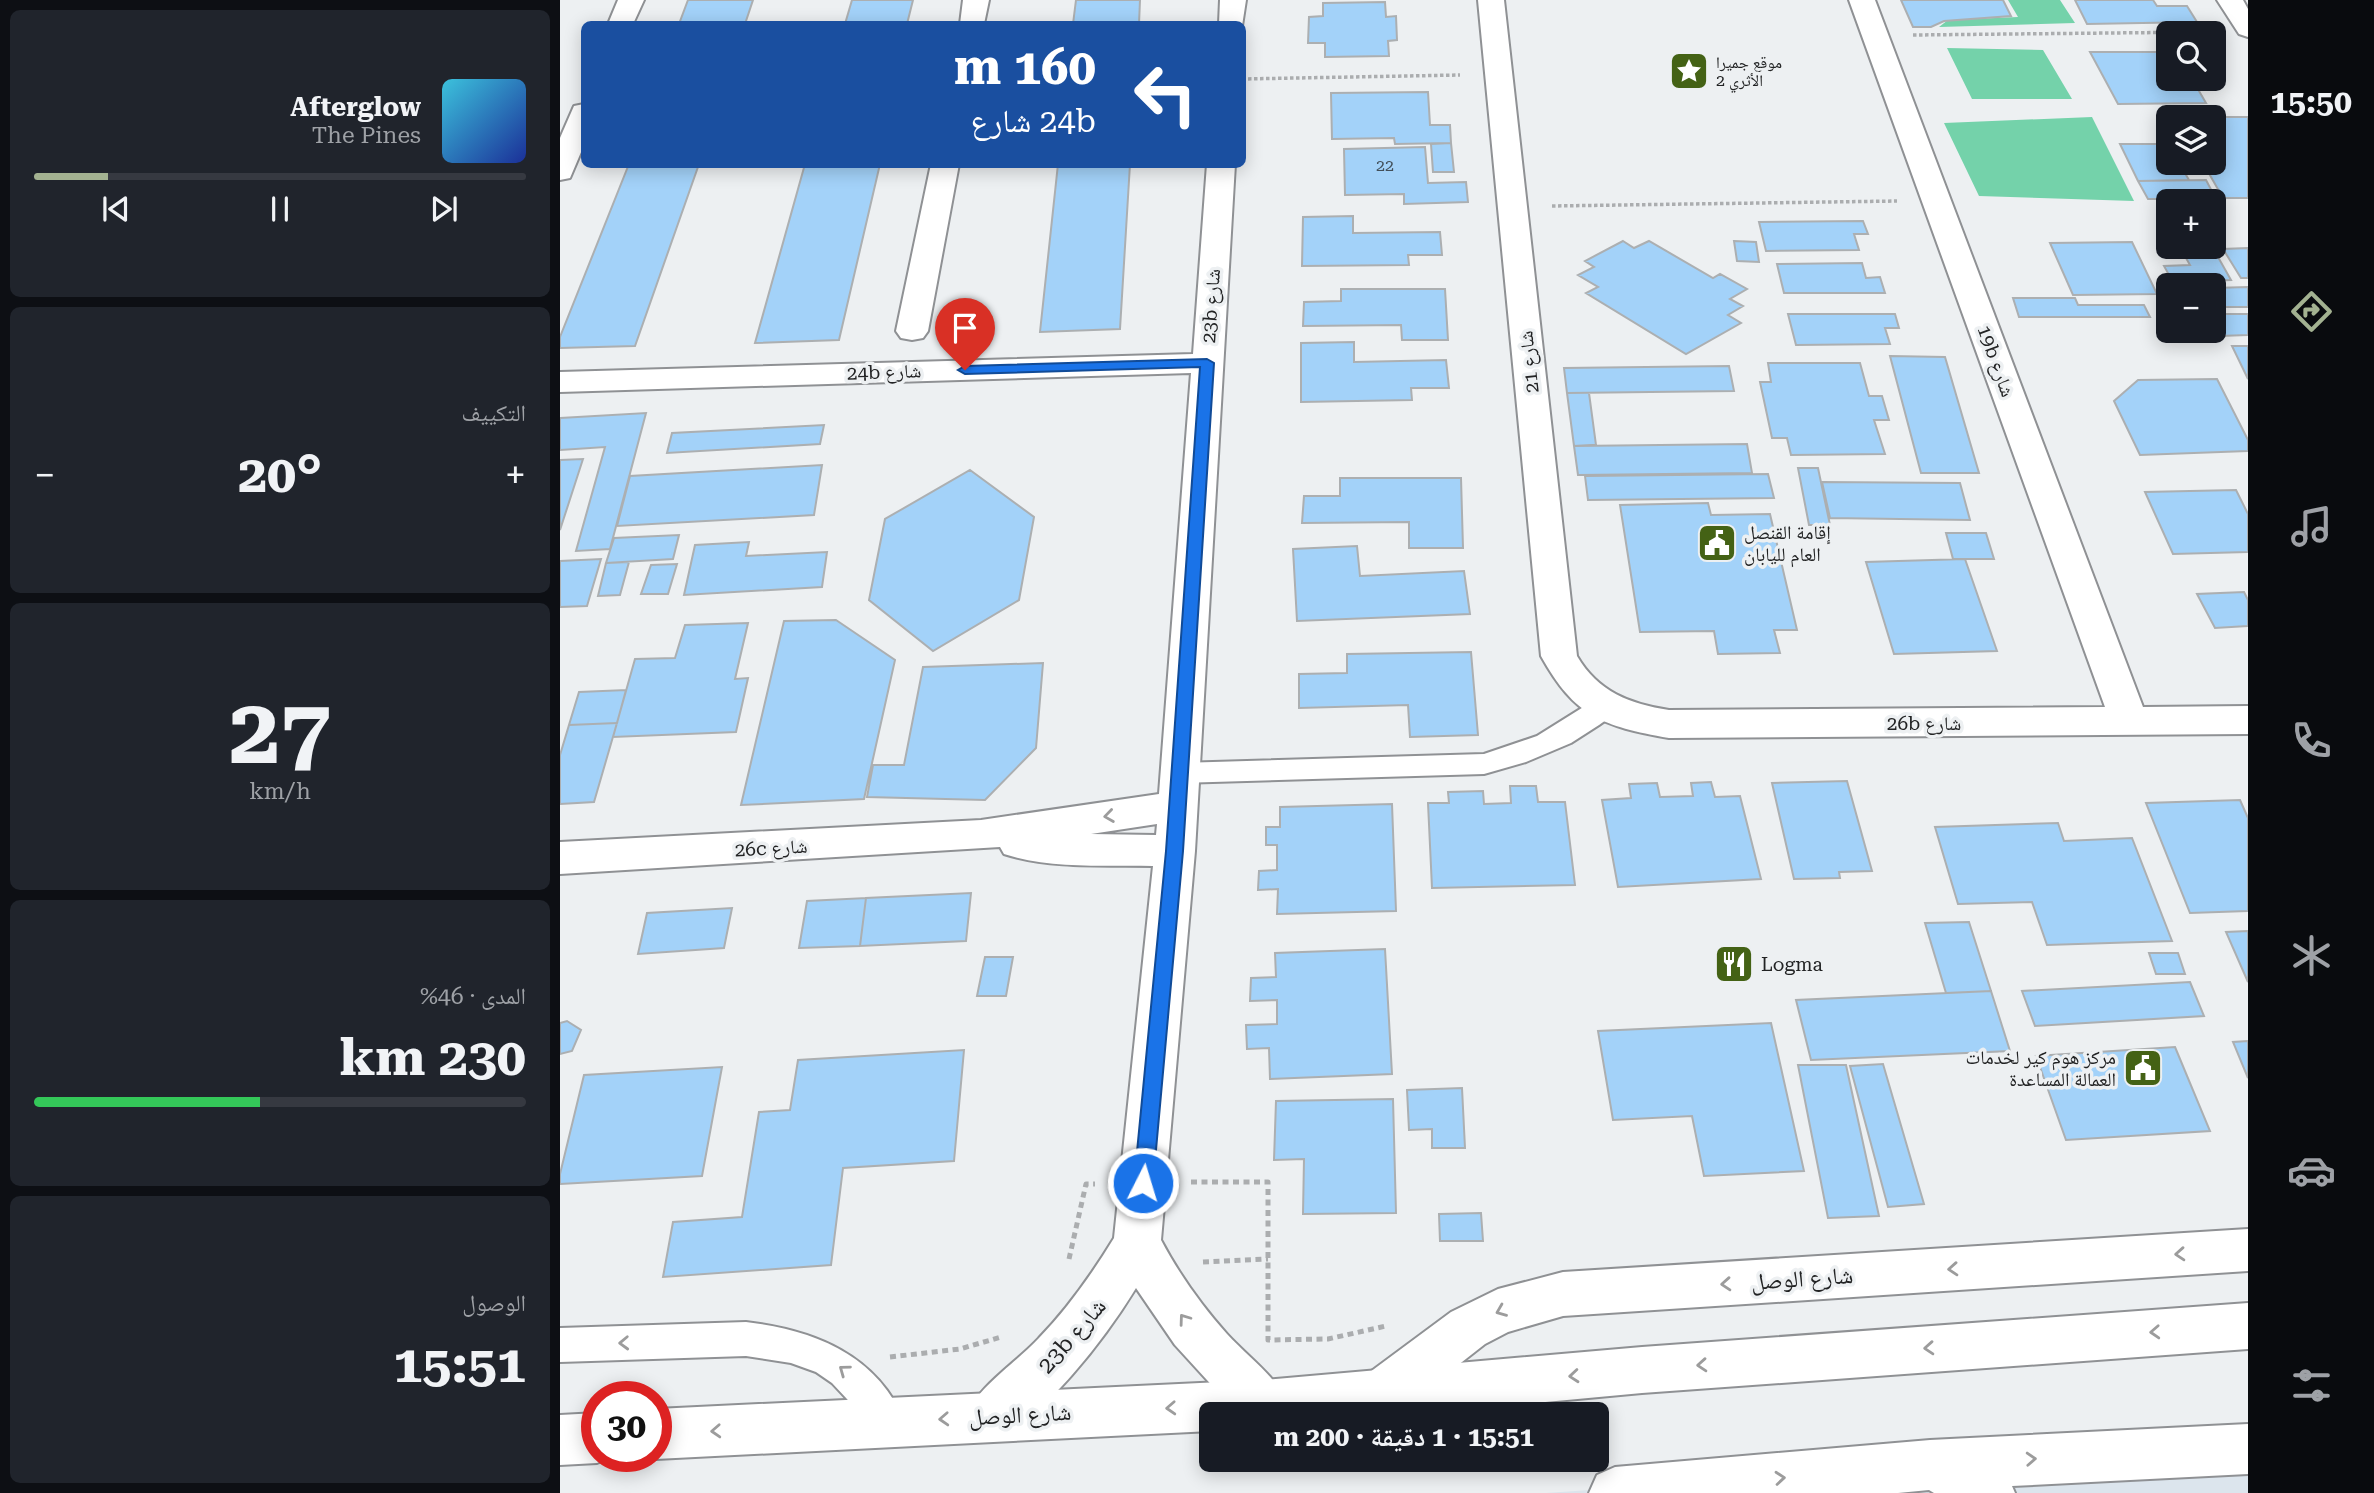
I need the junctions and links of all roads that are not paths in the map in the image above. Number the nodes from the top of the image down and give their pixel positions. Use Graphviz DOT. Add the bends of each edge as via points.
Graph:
graph roads {
  1 [pos="631,0"];
  2 [pos="976,0"];
  3 [pos="1233,0"];
  4 [pos="1491,0"];
  5 [pos="1862,0"];
  6 [pos="622,21"];
  7 [pos="972,21"];
  8 [pos="1231,21"];
  9 [pos="944,168"];
  10 [pos="1221,168"];
  11 [pos="912,331"];
  12 [pos="1207,363"];
  13 [pos="560,382"];
  14 [pos="1603,708"];
  15 [pos="2248,720"];
  16 [pos="2129,721"];
  17 [pos="1178,789"];
  18 [pos="982,835"];
  19 [pos="1175,851"];
  20 [pos="560,858"];
  21 [pos="2248,1250"];
  22 [pos="1143,1253"];
  23 [pos="2248,1326"];
  24 [pos="560,1345"];
  25 [pos="1384,1392"];
  26 [pos="1262,1402"];
  27 [pos="1284,1402"];
  28 [pos="1199,1407"];
  29 [pos="990,1417"];
  30 [pos="887,1422"];
  31 [pos="672,1433"];
  32 [pos="581,1439"];
  33 [pos="560,1440"];
  34 [pos="2248,1449"];
  35 [pos="1930,1465"];
  36 [pos="1615,1493"];
  37 [pos="1989,1493"];
  1 -- 6 [label="street"];
  2 -- 7 [label="street"];
  3 -- 8 [label="street"];
  4 -- 14 [label="street, شارع 21" via="1559,656 1568,675"];
  5 -- 16 [label="street, 19b شارع"];
  9 -- 11 [label="street"];
  10 -- 12 [label="street, 23b شارع"];
  12 -- 13 [label="street, 24b شارع"];
  12 -- 17 [label="street, 23b شارع"];
  14 -- 16 [label="street, 26b شارع" via="1669,724"];
  14 -- 17 [label="lane" via="1551,743 1484,764"];
  15 -- 16 [label="street, 26b شارع"];
  17 -- 18 [label="street, 26c شارع, one-way"];
  17 -- 19 [label="street, 23b شارع"];
  18 -- 19 [label="street, 26c شارع" via="1067,848"];
  18 -- 20 [label="street, 26c شارع"];
  19 -- 22 [label="street, 23b شارع"];
  21 -- 25 [label="street, شارع الوصل, one-way" via="1563,1294 1498,1311 1468,1328"];
  26 -- 22 [label="street, one-way" via="1198,1338"];
  22 -- 29 [label="street, 23b شارع" via="1037,1377"];
  23 -- 25 [label="street, شارع الوصل, one-way"];
  30 -- 24 [label="lane, one-way" via="854,1377 831,1360 795,1346 746,1339"];
  25 -- 27 [label="street, شارع الوصل"];
  28 -- 29 [label="street, شارع الوصل, one-way"];
  29 -- 30 [label="street, شارع الوصل, one-way"];
  30 -- 31 [label="street, شارع الوصل, one-way"];
  32 -- 33 [label="street"];
  35 -- 34 [label="street, one-way"];
  36 -- 35 [label="street, one-way"];
  35 -- 37 [label="street"];
}
